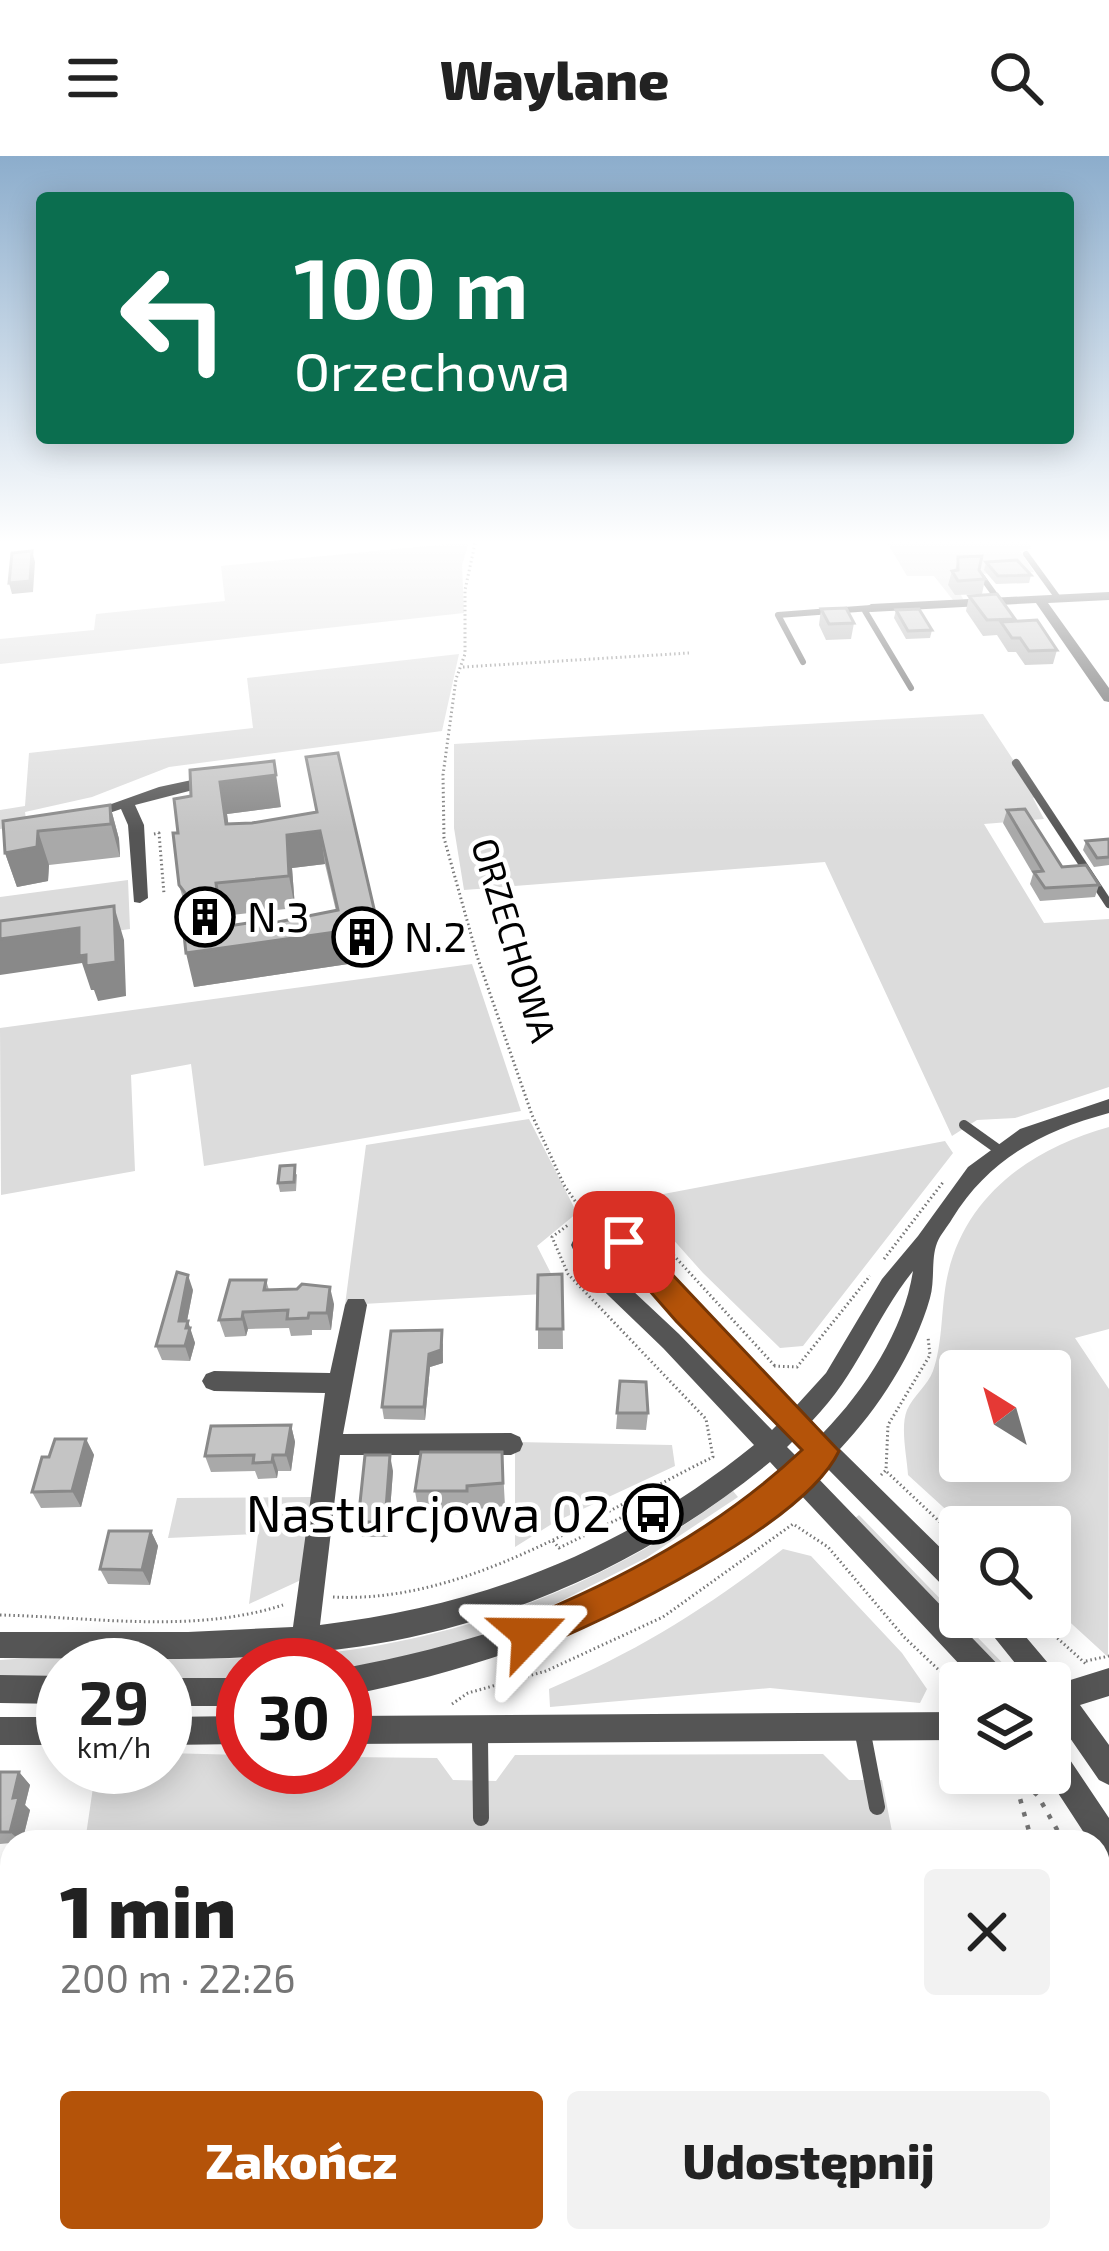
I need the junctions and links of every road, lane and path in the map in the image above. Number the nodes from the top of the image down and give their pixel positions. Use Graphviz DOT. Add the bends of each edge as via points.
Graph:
graph roads {
  1 [pos="466,637"];
  2 [pos="789,637"];
  3 [pos="880,637"];
  4 [pos="1066,637"];
  5 [pos="689,653"];
  6 [pos="802,662"];
  7 [pos="461,667"];
  8 [pos="911,688"];
  9 [pos="1109,698"];
  10 [pos="1016,763"];
  11 [pos="239,776"];
  12 [pos="129,808"];
  13 [pos="69,821"];
  14 [pos="164,895"];
  15 [pos="140,898"];
  16 [pos="1109,904"];
  17 [pos="1109,1106"];
  18 [pos="964,1125"];
  19 [pos="999,1150"];
  20 [pos="580,1208"];
  21 [pos="644,1224"];
  22 [pos="925,1243"];
  23 [pos="568,1274"];
  24 [pos="356,1305"];
  25 [pos="928,1334"];
  26 [pos="775,1366"];
  27 [pos="214,1381"];
  28 [pos="339,1383"];
  29 [pos="798,1421"];
  30 [pos="512,1444"];
  31 [pos="771,1444"];
  32 [pos="329,1445"];
  33 [pos="824,1451"];
  34 [pos="886,1470"];
  35 [pos="800,1475"];
  36 [pos="863,1492"];
  37 [pos="658,1499"];
  38 [pos="836,1514"];
  39 [pos="939,1521"];
  40 [pos="811,1534"];
  41 [pos="552,1539"];
  42 [pos="939,1565"];
  43 [pos="311,1597"];
  44 [pos="0,1615"];
  45 [pos="305,1638"];
  46 [pos="317,1638"];
  47 [pos="1009,1638"];
  48 [pos="1054,1638"];
  49 [pos="216,1641"];
  50 [pos="0,1645"];
  51 [pos="976,1662"];
  52 [pos="1030,1662"];
  53 [pos="939,1671"];
  54 [pos="1102,1671"];
  55 [pos="372,1676"];
  56 [pos="1071,1682"];
  57 [pos="0,1689"];
  58 [pos="36,1690"];
  59 [pos="1071,1714"];
  60 [pos="939,1726"];
  61 [pos="862,1727"];
  62 [pos="447,1729"];
  63 [pos="480,1729"];
  64 [pos="372,1730"];
  65 [pos="0,1731"];
  66 [pos="36,1731"];
  67 [pos="1109,1770"];
  68 [pos="1071,1787"];
  69 [pos="1019,1794"];
  70 [pos="1036,1794"];
  71 [pos="877,1808"];
  72 [pos="481,1818"];
  73 [pos="1029,1830"];
  74 [pos="1057,1830"];
  75 [pos="1099,1830"];
  1 -- 7 [label="path, ORZECHOWA"];
  2 -- 6 [label="lane"];
  3 -- 8 [label="lane"];
  4 -- 9 [label="street"];
  5 -- 7 [label="path"];
  7 -- 20 [label="path, ORZECHOWA" via="441,791 449,860 532,1114"];
  10 -- 16 [label="lane"];
  11 -- 12 [label="street" via="178,787"];
  12 -- 13 [label="street"];
  12 -- 14 [label="path" via="141,810 148,834 159,833"];
  12 -- 15 [label="street"];
  17 -- 19 [label="street"];
  18 -- 19 [label="lane"];
  19 -- 22 [label="street"];
  21 -- 26 [label="path"];
  22 -- 29 [label="street" via="842,1370"];
  22 -- 33 [label="street" via="913,1322 873,1392"];
  23 -- 41 [label="path" via="706,1419 713,1456"];
  24 -- 28 [label="street"];
  25 -- 34 [label="path" via="930,1355 888,1425"];
  27 -- 28 [label="street"];
  28 -- 32 [label="street"];
  29 -- 31 [label="street"];
  29 -- 31 [label="street" via="624,1242 603,1228 583,1240 586,1257"];
  29 -- 33 [label="street"];
  30 -- 32 [label="street"];
  31 -- 35 [label="street"];
  31 -- 46 [label="street" via="700,1502 585,1567 447,1616"];
  32 -- 43 [label="street"];
  33 -- 35 [label="street"];
  33 -- 36 [label="street"];
  34 -- 36 [label="path"];
  34 -- 39 [label="path"];
  35 -- 38 [label="street"];
  35 -- 55 [label="street" via="710,1542 613,1599 487,1651"];
  36 -- 42 [label="street"];
  37 -- 41 [label="path" via="559,1548"];
  38 -- 40 [label="path"];
  38 -- 51 [label="street"];
  40 -- 53 [label="path"];
  40 -- 62 [label="path" via="793,1524 781,1529 663,1617 547,1671 457,1699"];
  41 -- 43 [label="path" via="466,1579 374,1599"];
  43 -- 44 [label="path" via="260,1616"];
  43 -- 45 [label="street"];
  47 -- 52 [label="street"];
  48 -- 54 [label="path"];
  49 -- 50 [label="street"];
  54 -- 56 [label="street"];
  57 -- 58 [label="street"];
  59 -- 67 [label="street"];
  60 -- 61 [label="street"];
  61 -- 63 [label="street"];
  61 -- 71 [label="lane"];
  62 -- 63 [label="street"];
  62 -- 64 [label="street"];
  63 -- 72 [label="lane"];
  65 -- 66 [label="street"];
  68 -- 75 [label="street"];
  69 -- 73 [label="path"];
  70 -- 74 [label="path"];
}
